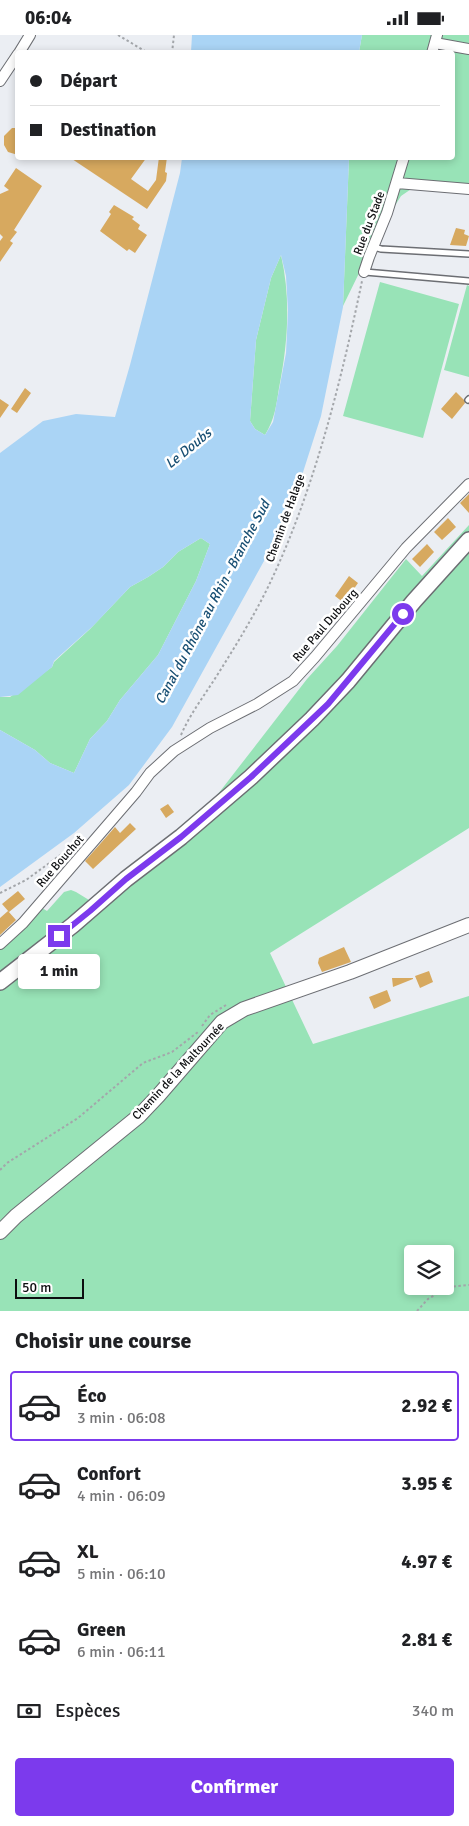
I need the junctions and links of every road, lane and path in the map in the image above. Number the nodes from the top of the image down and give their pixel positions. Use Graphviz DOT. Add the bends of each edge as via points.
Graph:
graph roads {
  1 [pos="30,35"];
  2 [pos="118,35"];
  3 [pos="174,35"];
  4 [pos="434,43"];
  5 [pos="469,49"];
  6 [pos="20,50"];
  7 [pos="143,50"];
  8 [pos="172,50"];
  9 [pos="15,58"];
  10 [pos="0,81"];
  11 [pos="403,160"];
  12 [pos="397,183"];
  13 [pos="469,189"];
  14 [pos="374,247"];
  15 [pos="469,254"];
  16 [pos="364,272"];
  17 [pos="469,281"];
  18 [pos="469,484"];
  19 [pos="469,540"];
  20 [pos="174,751"];
  21 [pos="136,792"];
  22 [pos="87,834"];
  23 [pos="0,893"];
  24 [pos="469,925"];
  25 [pos="0,944"];
  26 [pos="0,982"];
  27 [pos="244,1009"];
  28 [pos="0,1170"];
  29 [pos="0,1232"];
  30 [pos="469,1285"];
  31 [pos="417,1311"];
  1 -- 6 [label="street"];
  2 -- 7 [label="path"];
  3 -- 8 [label="path"];
  4 -- 5 [label="street"];
  9 -- 10 [label="street"];
  11 -- 12 [label="street, Rue du Stade"];
  12 -- 13 [label="street, Rue du Stade"];
  12 -- 14 [label="street, Rue du Stade"];
  14 -- 15 [label="lane"];
  14 -- 16 [label="street, Rue du Stade"];
  16 -- 17 [label="lane"];
  16 -- 20 [label="path, Chemin de Halage" via="329,416 297,518 269,585 186,723"];
  18 -- 20 [label="street, Rue Paul Dubourg" via="406,548 293,681"];
  19 -- 26 [label="main road" via="328,704 264,765 181,837"];
  20 -- 21 [label="street, Rue Paul Dubourg" via="150,773"];
  21 -- 25 [label="street, Rue Bouchot" via="24,923"];
  22 -- 23 [label="path" via="26,880"];
  24 -- 27 [label="street, Chemin de la Maltournée"];
  27 -- 28 [label="path" via="237,1005 224,1005 172,1052 143,1063 78,1118"];
  27 -- 29 [label="street, Chemin de la Maltournée" via="222,1022 139,1116"];
  30 -- 31 [label="path" via="448,1287 428,1299"];
}
